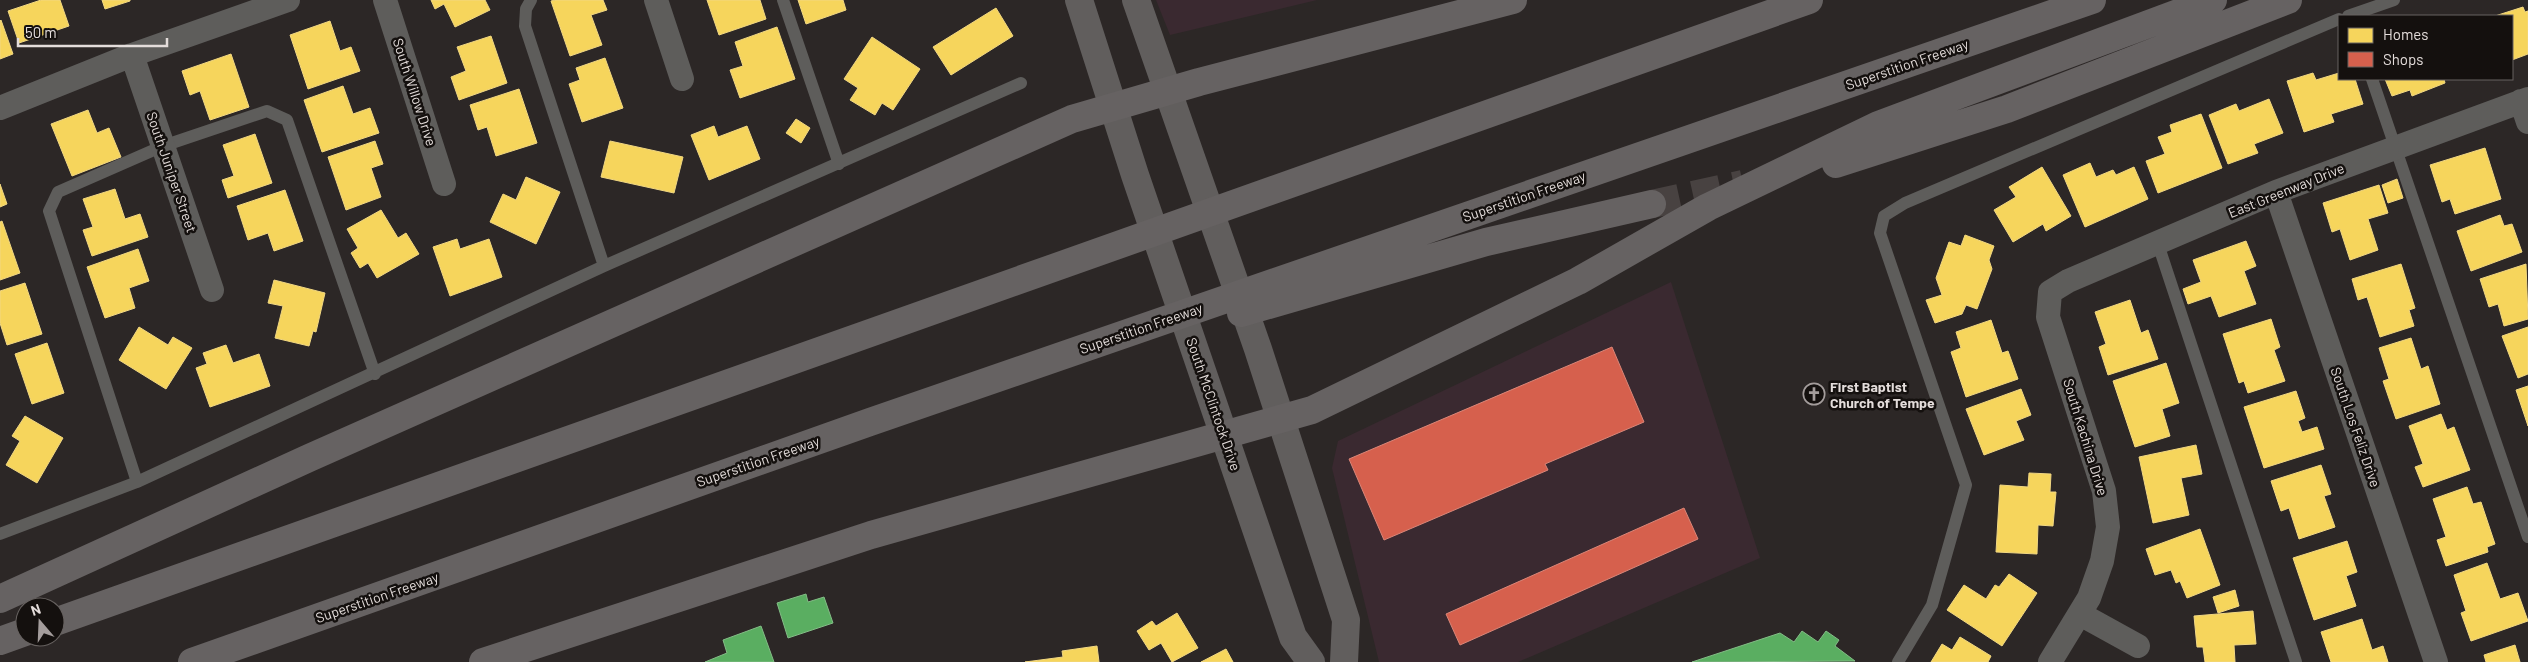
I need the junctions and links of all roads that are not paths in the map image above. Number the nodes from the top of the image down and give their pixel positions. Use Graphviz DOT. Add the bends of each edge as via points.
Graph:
graph roads {
  1 [pos="288,0"];
  2 [pos="385,0"];
  3 [pos="531,0"];
  4 [pos="656,0"];
  5 [pos="783,0"];
  6 [pos="1079,0"];
  7 [pos="1136,0"];
  8 [pos="1513,0"];
  9 [pos="1795,0"];
  10 [pos="1809,0"];
  11 [pos="2092,0"];
  12 [pos="2212,0"];
  13 [pos="2288,0"];
  14 [pos="2394,0"];
  15 [pos="2353,15"];
  16 [pos="1755,18"];
  17 [pos="2338,21"];
  18 [pos="132,55"];
  19 [pos="682,79"];
  20 [pos="2372,80"];
  21 [pos="1021,83"];
  22 [pos="1170,90"];
  23 [pos="1113,107"];
  24 [pos="2526,107"];
  25 [pos="0,108"];
  26 [pos="163,146"];
  27 [pos="2393,148"];
  28 [pos="839,164"];
  29 [pos="1836,164"];
  30 [pos="444,184"];
  31 [pos="2276,192"];
  32 [pos="1652,204"];
  33 [pos="2158,244"];
  34 [pos="604,266"];
  35 [pos="212,290"];
  36 [pos="2050,292"];
  37 [pos="375,374"];
  38 [pos="1281,418"];
  39 [pos="870,422"];
  40 [pos="1224,434"];
  41 [pos="137,482"];
  42 [pos="0,534"];
  43 [pos="2528,537"];
  44 [pos="0,599"];
  45 [pos="2080,614"];
  46 [pos="65,618"];
  47 [pos="15,636"];
  48 [pos="0,641"];
  49 [pos="2138,646"];
  50 [pos="192,662"];
  51 [pos="483,662"];
  52 [pos="1311,662"];
  53 [pos="1344,662"];
  54 [pos="1898,662"];
  55 [pos="2050,662"];
  56 [pos="2296,662"];
  57 [pos="2436,662"];
  1 -- 18 [label="street"];
  2 -- 30 [label="street, South Willow Drive"];
  3 -- 34 [label="lane" via="526,9 525,26"];
  4 -- 19 [label="street"];
  5 -- 28 [label="lane"];
  6 -- 23 [label="main road, South McClintock Drive"];
  7 -- 22 [label="main road"];
  8 -- 22 [label="highway"];
  9 -- 16 [label="highway"];
  10 -- 16 [label="highway"];
  11 -- 39 [label="highway, Superstition Freeway"];
  12 -- 38 [label="highway" via="1878,125 1708,207 1578,281 1312,410"];
  13 -- 29 [label="highway" via="2007,109"];
  14 -- 15 [label="lane"];
  16 -- 46 [label="highway"];
  17 -- 54 [label="lane" via="1905,202 1884,216 1880,233 1966,485 1932,605"];
  18 -- 25 [label="street"];
  18 -- 26 [label="street, South Juniper Street"];
  20 -- 27 [label="lane"];
  21 -- 28 [label="lane"];
  22 -- 23 [label="highway"];
  22 -- 38 [label="main road"];
  23 -- 40 [label="main road, South McClintock Drive"];
  23 -- 44 [label="highway" via="1072,119 308,458"];
  24 -- 27 [label="street, East Greenway Drive"];
  26 -- 35 [label="street, South Juniper Street"];
  26 -- 37 [label="lane" via="267,111 287,120"];
  26 -- 41 [label="lane" via="58,192 49,211"];
  27 -- 31 [label="street, East Greenway Drive"];
  27 -- 43 [label="lane"];
  28 -- 34 [label="lane"];
  31 -- 33 [label="street, East Greenway Drive"];
  31 -- 57 [label="street, South Los Feliz Drive"];
  32 -- 39 [label="highway" via="1486,242"];
  33 -- 36 [label="street, East Greenway Drive" via="2068,281"];
  33 -- 56 [label="lane"];
  34 -- 37 [label="lane"];
  36 -- 45 [label="street, South Kachina Drive" via="2048,317 2104,491 2108,527 2102,561"];
  37 -- 41 [label="lane"];
  38 -- 40 [label="highway"];
  38 -- 53 [label="main road" via="1346,620"];
  39 -- 50 [label="highway, Superstition Freeway"];
  40 -- 51 [label="highway" via="871,535"];
  40 -- 52 [label="main road, South McClintock Drive" via="1293,637"];
  41 -- 42 [label="lane"];
  45 -- 49 [label="street"];
  45 -- 55 [label="street, South Kachina Drive"];
  47 -- 48 [label="highway"];
}
